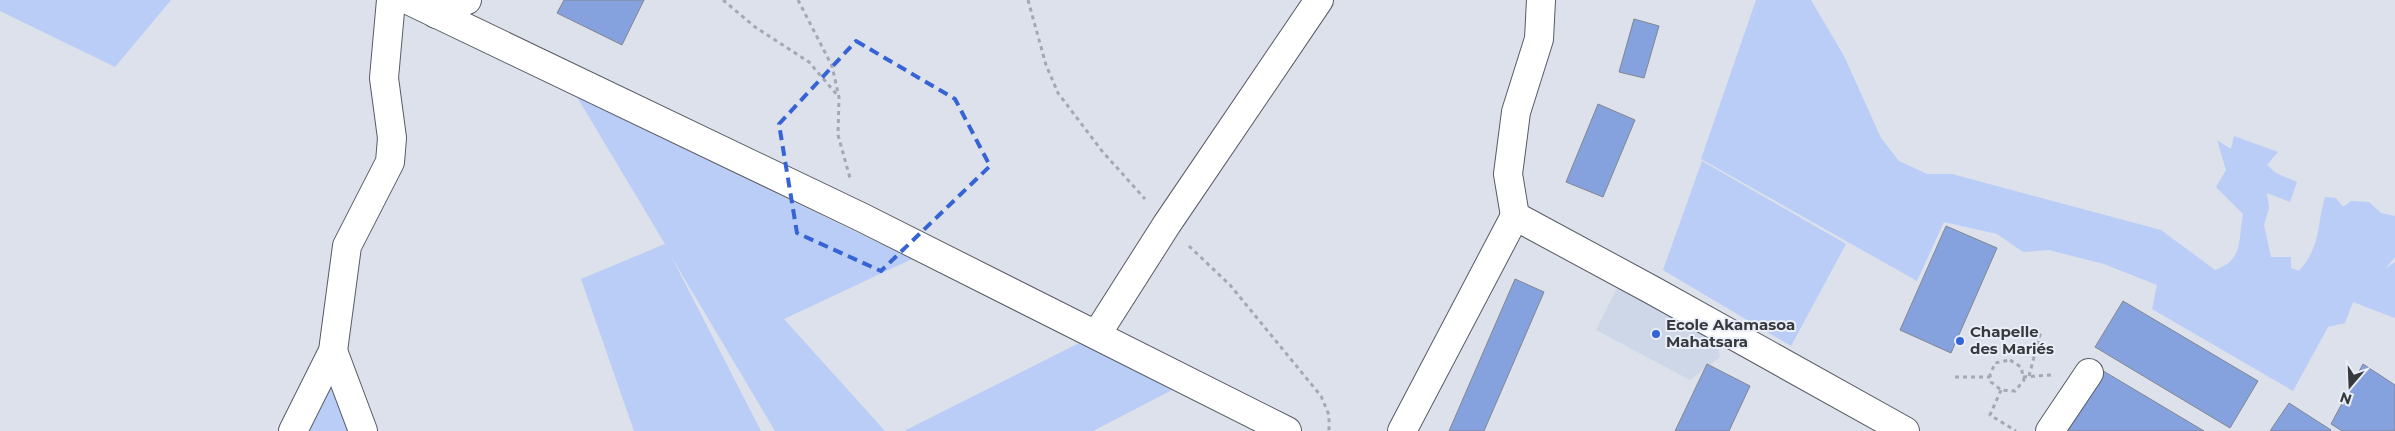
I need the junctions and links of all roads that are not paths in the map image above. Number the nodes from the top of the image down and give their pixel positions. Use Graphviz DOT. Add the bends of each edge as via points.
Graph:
graph roads {
  1 [pos="391,0"];
  2 [pos="408,0"];
  3 [pos="467,0"];
  4 [pos="1319,0"];
  5 [pos="1541,0"];
  6 [pos="436,14"];
  7 [pos="1515,216"];
  8 [pos="1097,334"];
  9 [pos="333,351"];
  10 [pos="2090,373"];
  11 [pos="294,431"];
  12 [pos="363,431"];
  13 [pos="1287,431"];
  14 [pos="1402,431"];
  15 [pos="1905,431"];
  16 [pos="2050,431"];
  1 -- 9 [label="street" via="384,78 392,138 390,162 347,246"];
  2 -- 6 [label="street"];
  3 -- 6 [label="street"];
  4 -- 8 [label="street" via="1167,224"];
  5 -- 7 [label="street" via="1539,39 1516,112 1508,174"];
  6 -- 8 [label="street" via="862,217"];
  7 -- 14 [label="street"];
  7 -- 15 [label="street"];
  8 -- 13 [label="street"];
  9 -- 11 [label="street"];
  9 -- 12 [label="street"];
  10 -- 16 [label="street"];
}
